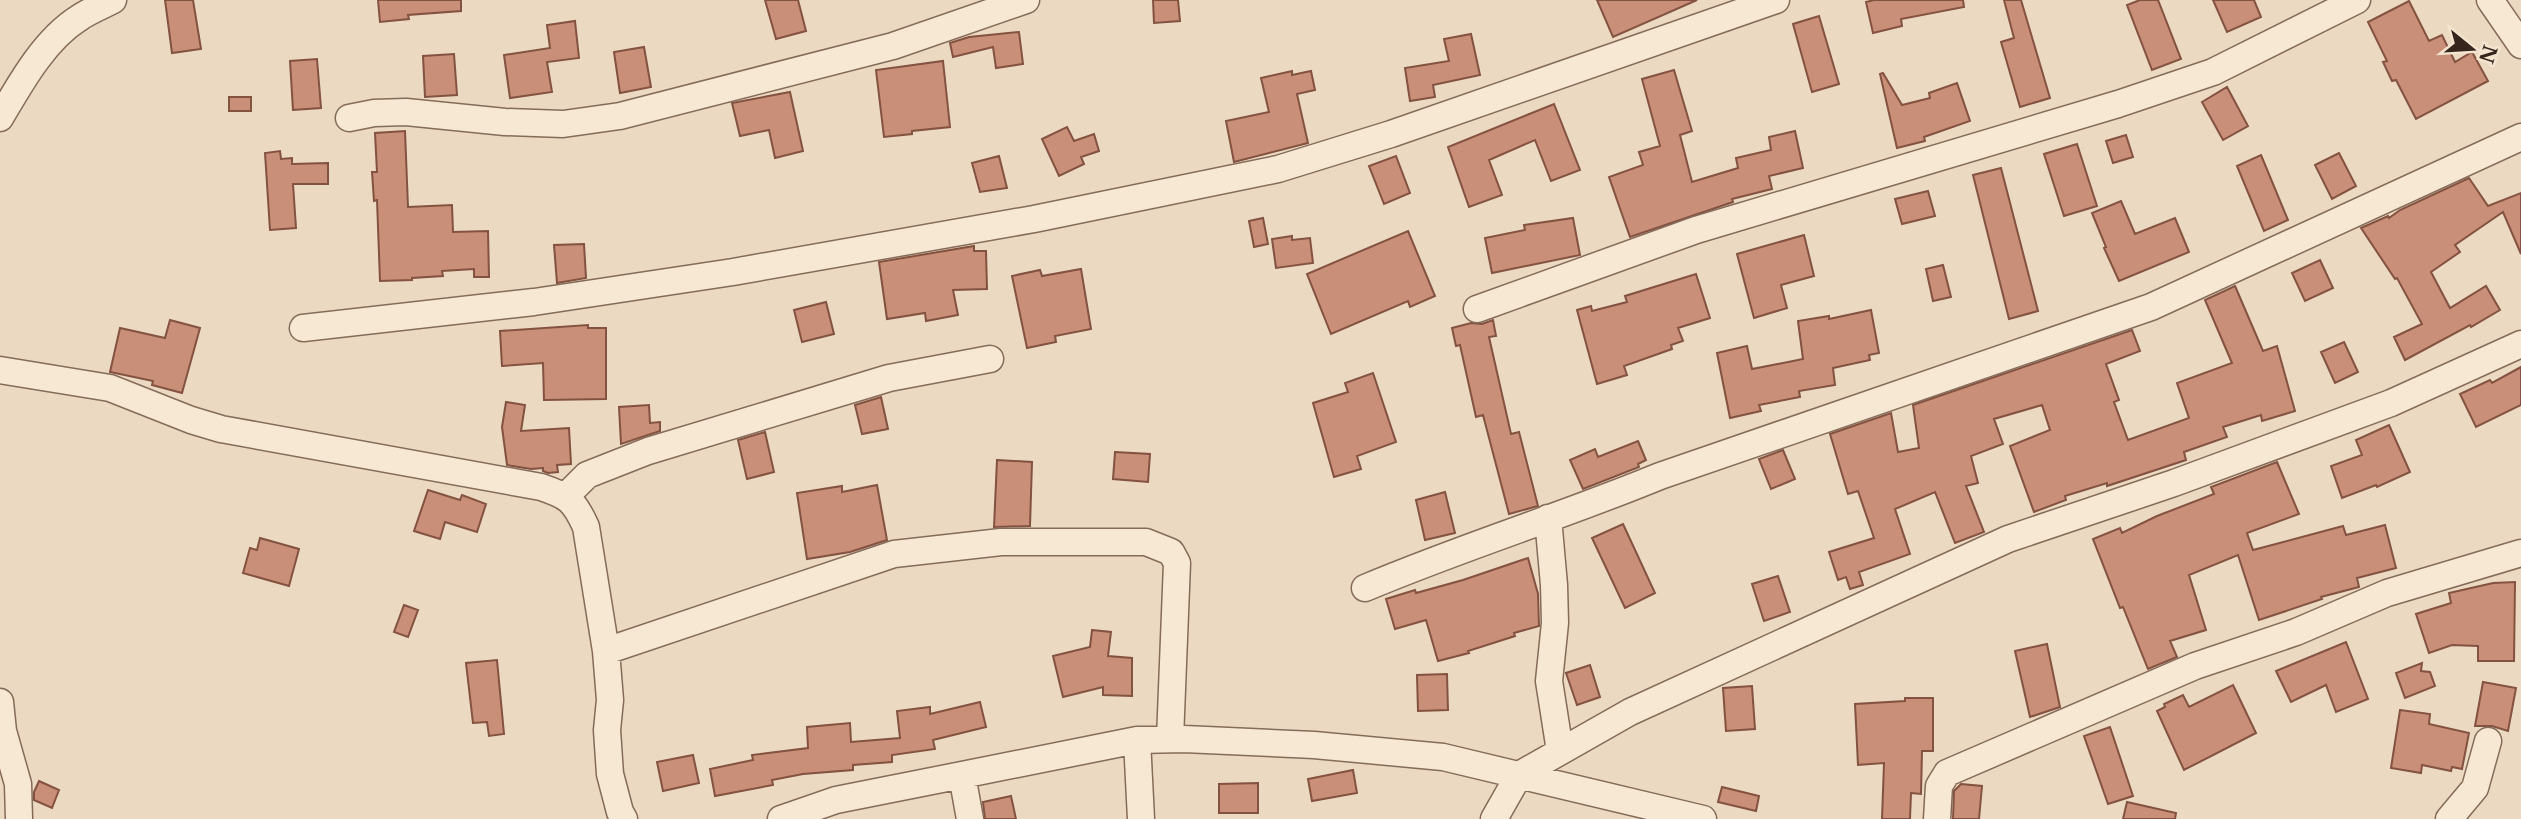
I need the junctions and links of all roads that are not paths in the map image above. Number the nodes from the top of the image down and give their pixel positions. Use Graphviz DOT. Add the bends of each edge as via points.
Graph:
graph roads {
  1 [pos="113,0"];
  2 [pos="1026,0"];
  3 [pos="1776,0"];
  4 [pos="2357,0"];
  5 [pos="2490,0"];
  6 [pos="987,7"];
  7 [pos="2521,46"];
  8 [pos="0,118"];
  9 [pos="349,118"];
  10 [pos="2521,137"];
  11 [pos="1477,309"];
  12 [pos="303,328"];
  13 [pos="2521,344"];
  14 [pos="990,359"];
  15 [pos="0,370"];
  16 [pos="566,496"];
  17 [pos="1548,518"];
  18 [pos="2521,553"];
  19 [pos="1365,588"];
  20 [pos="607,650"];
  21 [pos="0,702"];
  22 [pos="1170,739"];
  23 [pos="1137,740"];
  24 [pos="2488,741"];
  25 [pos="1560,751"];
  26 [pos="962,775"];
  27 [pos="1519,775"];
  28 [pos="1695,818"];
  29 [pos="19,819"];
  30 [pos="624,819"];
  31 [pos="781,819"];
  32 [pos="970,819"];
  33 [pos="1141,819"];
  34 [pos="1494,819"];
  35 [pos="1937,819"];
  36 [pos="2449,819"];
  1 -- 8 [label="street" via="76,19 58,37 27,72"];
  2 -- 6 [label="street"];
  3 -- 12 [label="street" via="1278,169 1034,219 733,272 534,302"];
  4 -- 11 [label="street" via="2213,72 1696,230"];
  5 -- 7 [label="street"];
  6 -- 9 [label="street" via="893,46 620,116 563,124 406,112"];
  10 -- 17 [label="street" via="2151,307"];
  13 -- 25 [label="street" via="2391,403 2008,539 1630,712"];
  14 -- 16 [label="street" via="889,378 648,451 587,475"];
  15 -- 16 [label="street" via="110,388 221,429 406,461"];
  16 -- 20 [label="street" via="586,527"];
  17 -- 19 [label="street"];
  17 -- 25 [label="street" via="1555,597 1549,681"];
  18 -- 35 [label="street" via="2387,593 2296,632 2195,666 1947,773 1939,786"];
  20 -- 22 [label="street" via="894,554 1001,542 1146,542 1171,552 1178,563"];
  20 -- 30 [label="street" via="610,774"];
  21 -- 29 [label="street" via="18,784"];
  22 -- 23 [label="street"];
  22 -- 27 [label="street" via="1443,757"];
  23 -- 26 [label="street"];
  23 -- 33 [label="street"];
  24 -- 36 [label="street" via="2475,788"];
  25 -- 27 [label="street"];
  26 -- 31 [label="street" via="836,800"];
  26 -- 32 [label="street"];
  27 -- 28 [label="street"];
  27 -- 34 [label="street"];
}
